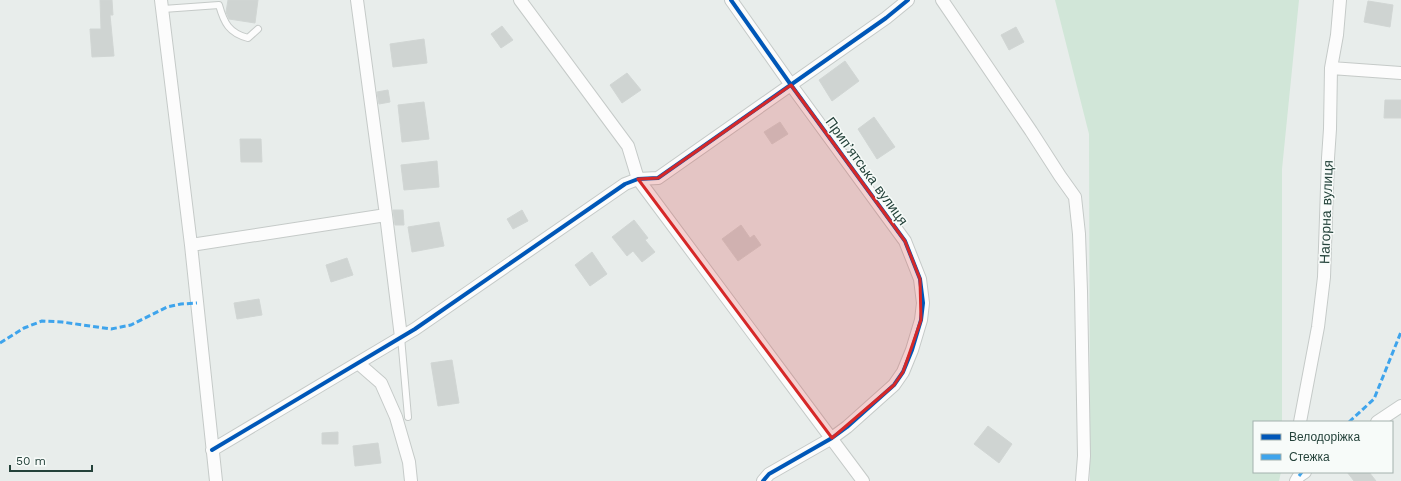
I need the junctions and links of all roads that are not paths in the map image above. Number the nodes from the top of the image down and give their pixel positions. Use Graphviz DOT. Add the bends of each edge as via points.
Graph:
graph roads {
  1 [pos="357,0"];
  2 [pos="520,0"];
  3 [pos="731,0"];
  4 [pos="908,0"];
  5 [pos="942,0"];
  6 [pos="1340,0"];
  7 [pos="162,4"];
  8 [pos="258,29"];
  9 [pos="1331,68"];
  10 [pos="1401,73"];
  11 [pos="791,85"];
  12 [pos="638,179"];
  13 [pos="386,215"];
  14 [pos="191,245"];
  15 [pos="401,337"];
  16 [pos="358,363"];
  17 [pos="1401,406"];
  18 [pos="408,417"];
  19 [pos="1300,421"];
  20 [pos="1378,421"];
  21 [pos="832,438"];
  22 [pos="212,450"];
  23 [pos="1304,473"];
  24 [pos="216,481"];
  25 [pos="411,481"];
  26 [pos="763,481"];
  27 [pos="863,481"];
  28 [pos="1082,481"];
  29 [pos="1296,481"];
  1 -- 13 [label="street"];
  2 -- 12 [label="street" via="628,146"];
  3 -- 11 [label="street, Прип’ятська вулиця"];
  4 -- 11 [label="street"];
  5 -- 28 [label="street" via="1075,197 1081,291 1084,456"];
  6 -- 9 [label="street, Нагорна вулиця"];
  7 -- 8 [label="lane" via="219,5 223,20 236,35 248,38"];
  7 -- 14 [label="street"];
  9 -- 10 [label="street"];
  9 -- 19 [label="street, Нагорна вулиця" via="1324,277 1318,327"];
  11 -- 12 [label="street" via="658,178"];
  11 -- 21 [label="street, Прип’ятська вулиця" via="905,241 920,279 923,303 921,320 903,372 894,385"];
  12 -- 15 [label="street" via="625,184"];
  12 -- 21 [label="street"];
  13 -- 14 [label="street"];
  13 -- 15 [label="street"];
  14 -- 22 [label="street"];
  15 -- 16 [label="street"];
  15 -- 18 [label="lane"];
  16 -- 22 [label="street"];
  16 -- 25 [label="street" via="381,383 396,417 409,462"];
  17 -- 20 [label="street"];
  21 -- 26 [label="street, Прип’ятська вулиця" via="769,474"];
  21 -- 27 [label="street"];
  22 -- 24 [label="street"];
  23 -- 29 [label="street"];
}
